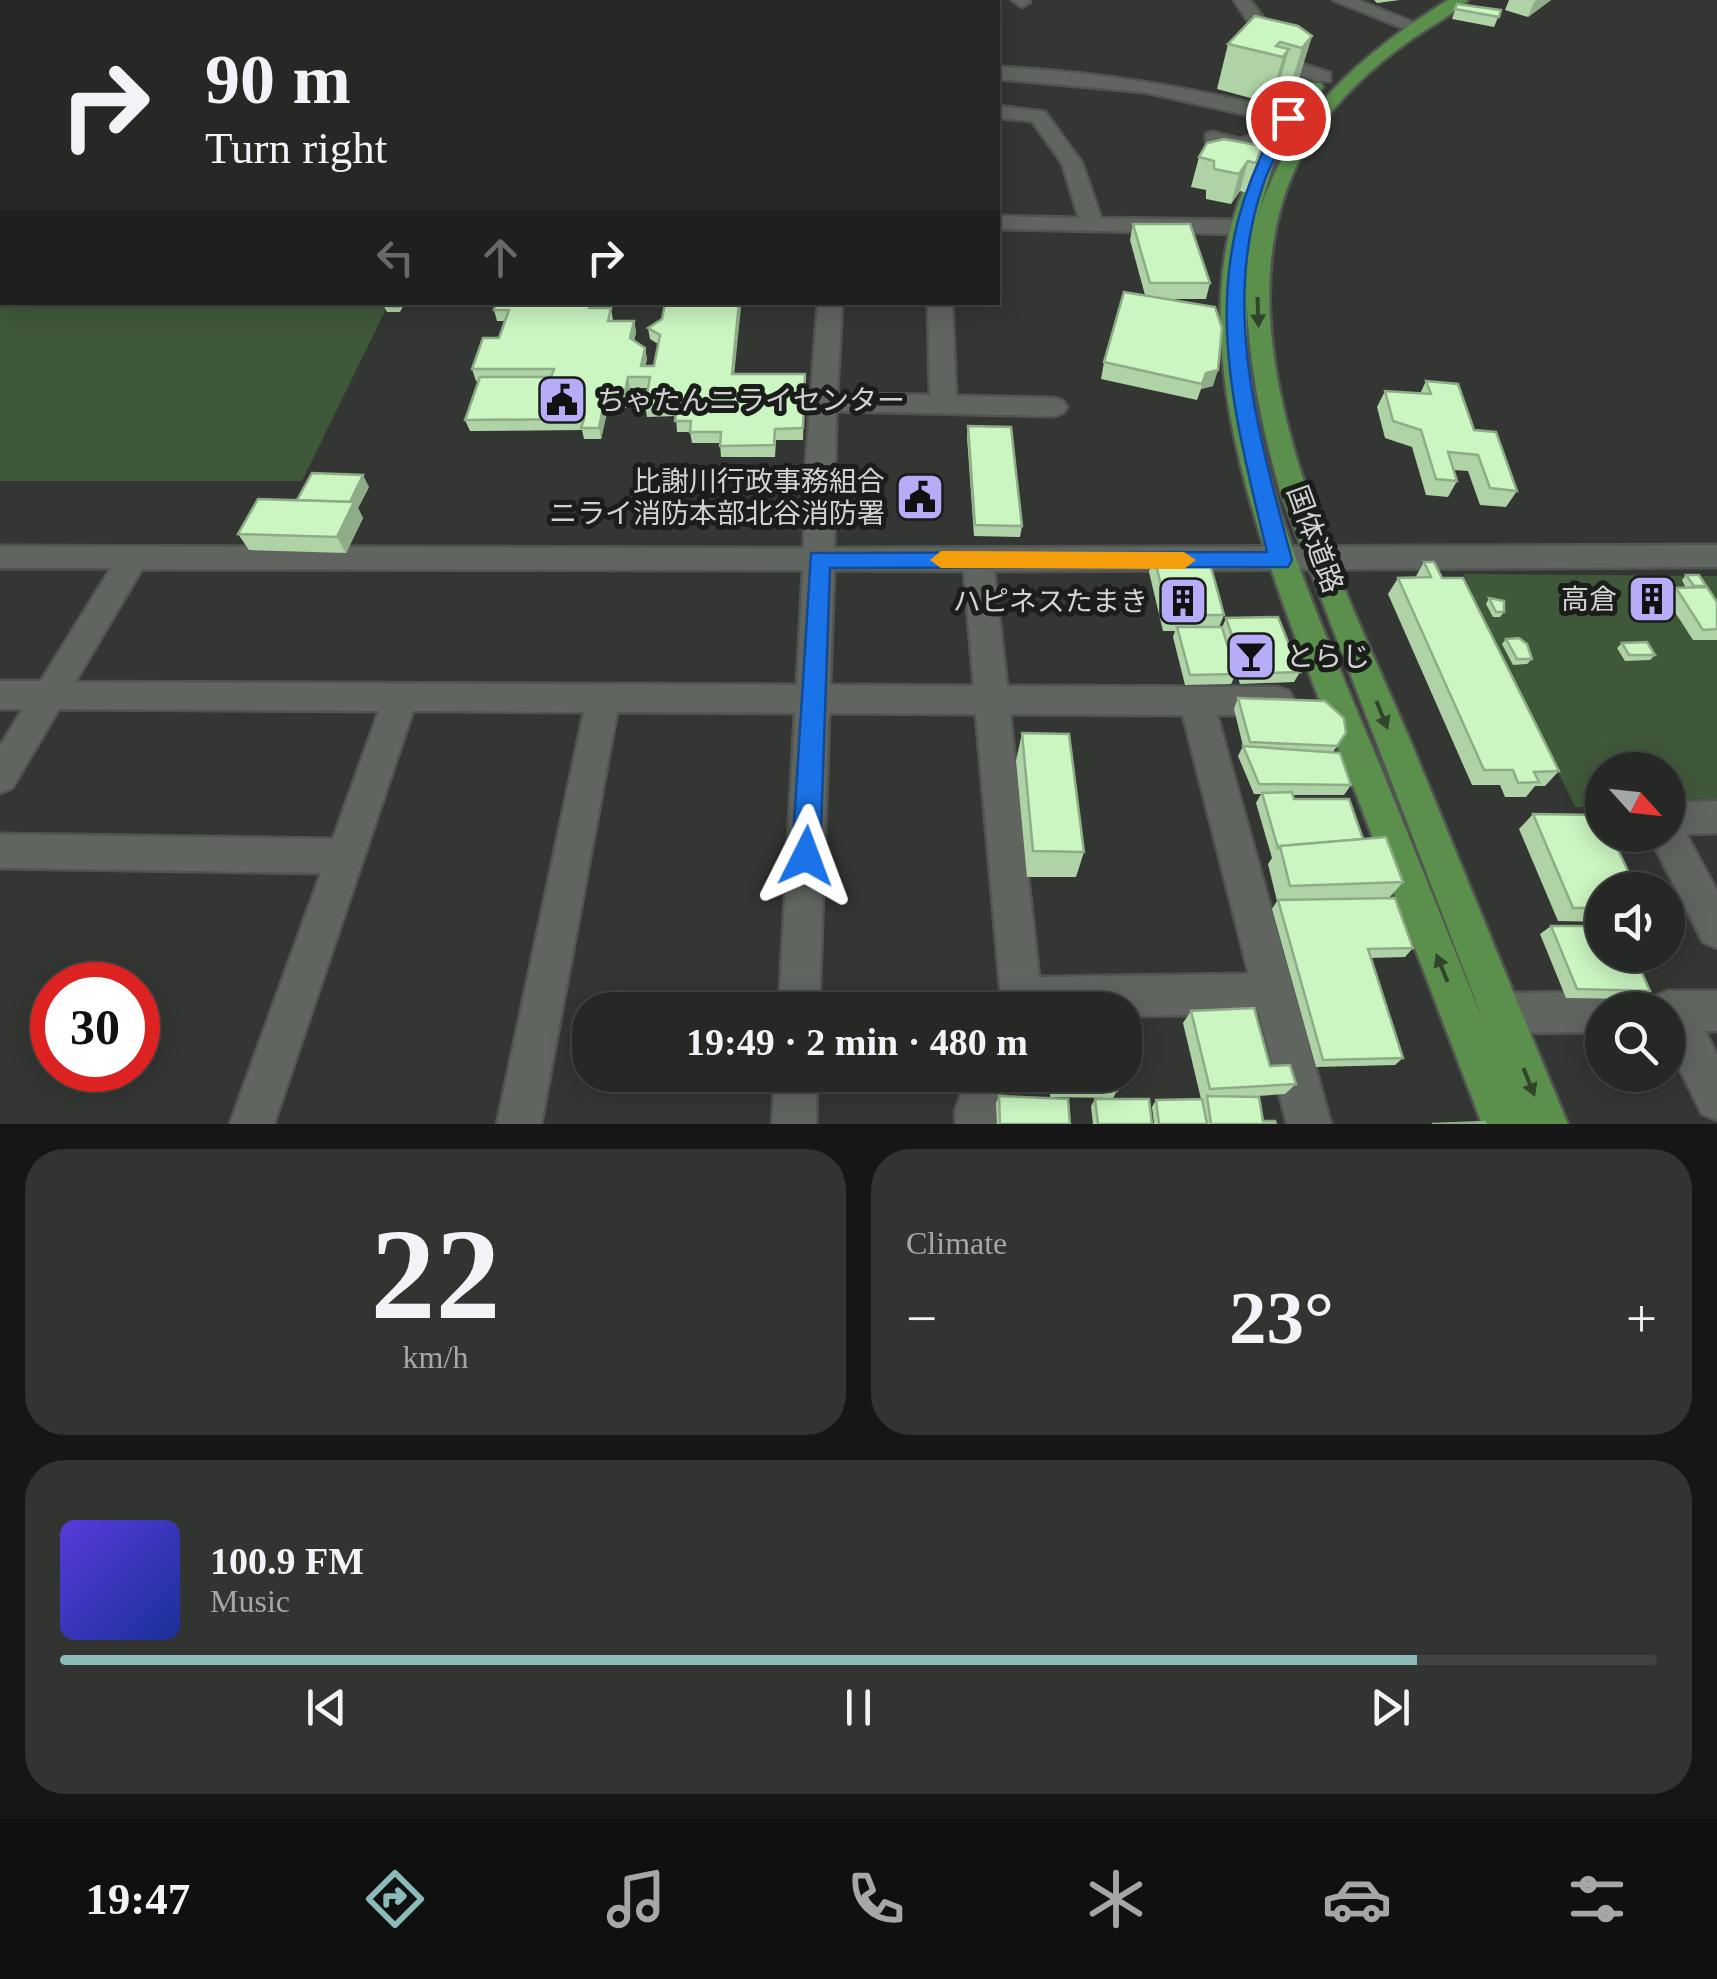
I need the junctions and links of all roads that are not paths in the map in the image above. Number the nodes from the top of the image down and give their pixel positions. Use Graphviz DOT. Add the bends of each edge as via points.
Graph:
graph roads {
  1 [pos="1242,0"];
  2 [pos="1341,0"];
  3 [pos="1433,0"];
  4 [pos="1460,0"];
  5 [pos="1406,24"];
  6 [pos="1000,73"];
  7 [pos="1323,77"];
  8 [pos="1000,112"];
  9 [pos="1288,118"];
  10 [pos="1213,138"];
  11 [pos="1250,142"];
  12 [pos="1000,223"];
  13 [pos="1092,224"];
  14 [pos="1243,227"];
  15 [pos="830,305"];
  16 [pos="940,305"];
  17 [pos="823,402"];
  18 [pos="943,404"];
  19 [pos="1054,408"];
  20 [pos="0,556"];
  21 [pos="1717,556"];
  22 [pos="134,557"];
  23 [pos="819,559"];
  24 [pos="978,560"];
  25 [pos="1280,560"];
  26 [pos="1320,560"];
  27 [pos="0,694"];
  28 [pos="402,694"];
  29 [pos="50,695"];
  30 [pos="604,699"];
  31 [pos="1196,699"];
  32 [pos="992,700"];
  33 [pos="814,701"];
  34 [pos="1338,704"];
  35 [pos="0,778"];
  36 [pos="1685,818"];
  37 [pos="1717,818"];
  38 [pos="0,851"];
  39 [pos="1677,852"];
  40 [pos="347,856"];
  41 [pos="1717,929"];
  42 [pos="800,992"];
  43 [pos="1017,992"];
  44 [pos="1274,994"];
  45 [pos="1142,999"];
  46 [pos="1685,1011"];
  47 [pos="1500,1012"];
  48 [pos="1585,1012"];
  49 [pos="1717,1012"];
  50 [pos="1685,1039"];
  51 [pos="795,1092"];
  52 [pos="983,1092"];
  53 [pos="1717,1099"];
  54 [pos="252,1124"];
  55 [pos="518,1124"];
  56 [pos="794,1124"];
  57 [pos="978,1124"];
  58 [pos="1309,1124"];
  59 [pos="1504,1124"];
  60 [pos="1546,1124"];
  1 -- 7 [label="street" via="1270,59"];
  2 -- 5 [label="street"];
  3 -- 5 [label="main road, 国体道路"];
  4 -- 5 [label="main road, 国体道路"];
  5 -- 7 [label="main road, 国体道路"];
  5 -- 26 [label="main road, 国体道路, one-way" via="1310,124 1265,228 1258,281 1261,353 1271,407"];
  6 -- 9 [label="street" via="1118,81"];
  7 -- 9 [label="main road, 国体道路"];
  8 -- 13 [label="street" via="1038,116 1072,163"];
  9 -- 14 [label="main road, 国体道路" via="1258,177"];
  10 -- 11 [label="street"];
  12 -- 13 [label="street"];
  13 -- 14 [label="street"];
  14 -- 25 [label="main road, 国体道路" via="1235,294 1242,398"];
  15 -- 17 [label="street"];
  16 -- 18 [label="street"];
  17 -- 18 [label="street"];
  17 -- 23 [label="street"];
  18 -- 19 [label="street"];
  20 -- 22 [label="street"];
  21 -- 26 [label="street"];
  22 -- 23 [label="street"];
  22 -- 29 [label="street"];
  23 -- 24 [label="street"];
  23 -- 33 [label="street"];
  24 -- 25 [label="street"];
  24 -- 32 [label="street"];
  25 -- 26 [label="street"];
  25 -- 34 [label="main road, 国体道路"];
  26 -- 47 [label="main road, 国体道路, one-way"];
  27 -- 29 [label="street"];
  28 -- 29 [label="street"];
  28 -- 30 [label="street"];
  28 -- 40 [label="street"];
  29 -- 35 [label="street"];
  30 -- 33 [label="street"];
  30 -- 55 [label="street"];
  31 -- 32 [label="street"];
  31 -- 34 [label="street"];
  31 -- 44 [label="street"];
  32 -- 33 [label="street"];
  32 -- 43 [label="street"];
  33 -- 42 [label="street"];
  59 -- 34 [label="main road, 国体道路, one-way"];
  36 -- 37 [label="street"];
  38 -- 40 [label="street"];
  39 -- 41 [label="street"];
  40 -- 54 [label="street"];
  44 -- 45 [label="street"];
  44 -- 58 [label="street"];
  46 -- 49 [label="street"];
  47 -- 48 [label="street"];
  47 -- 60 [label="main road, 国体道路, one-way"];
  50 -- 53 [label="street"];
  51 -- 56 [label="street"];
  52 -- 57 [label="street"];
}
